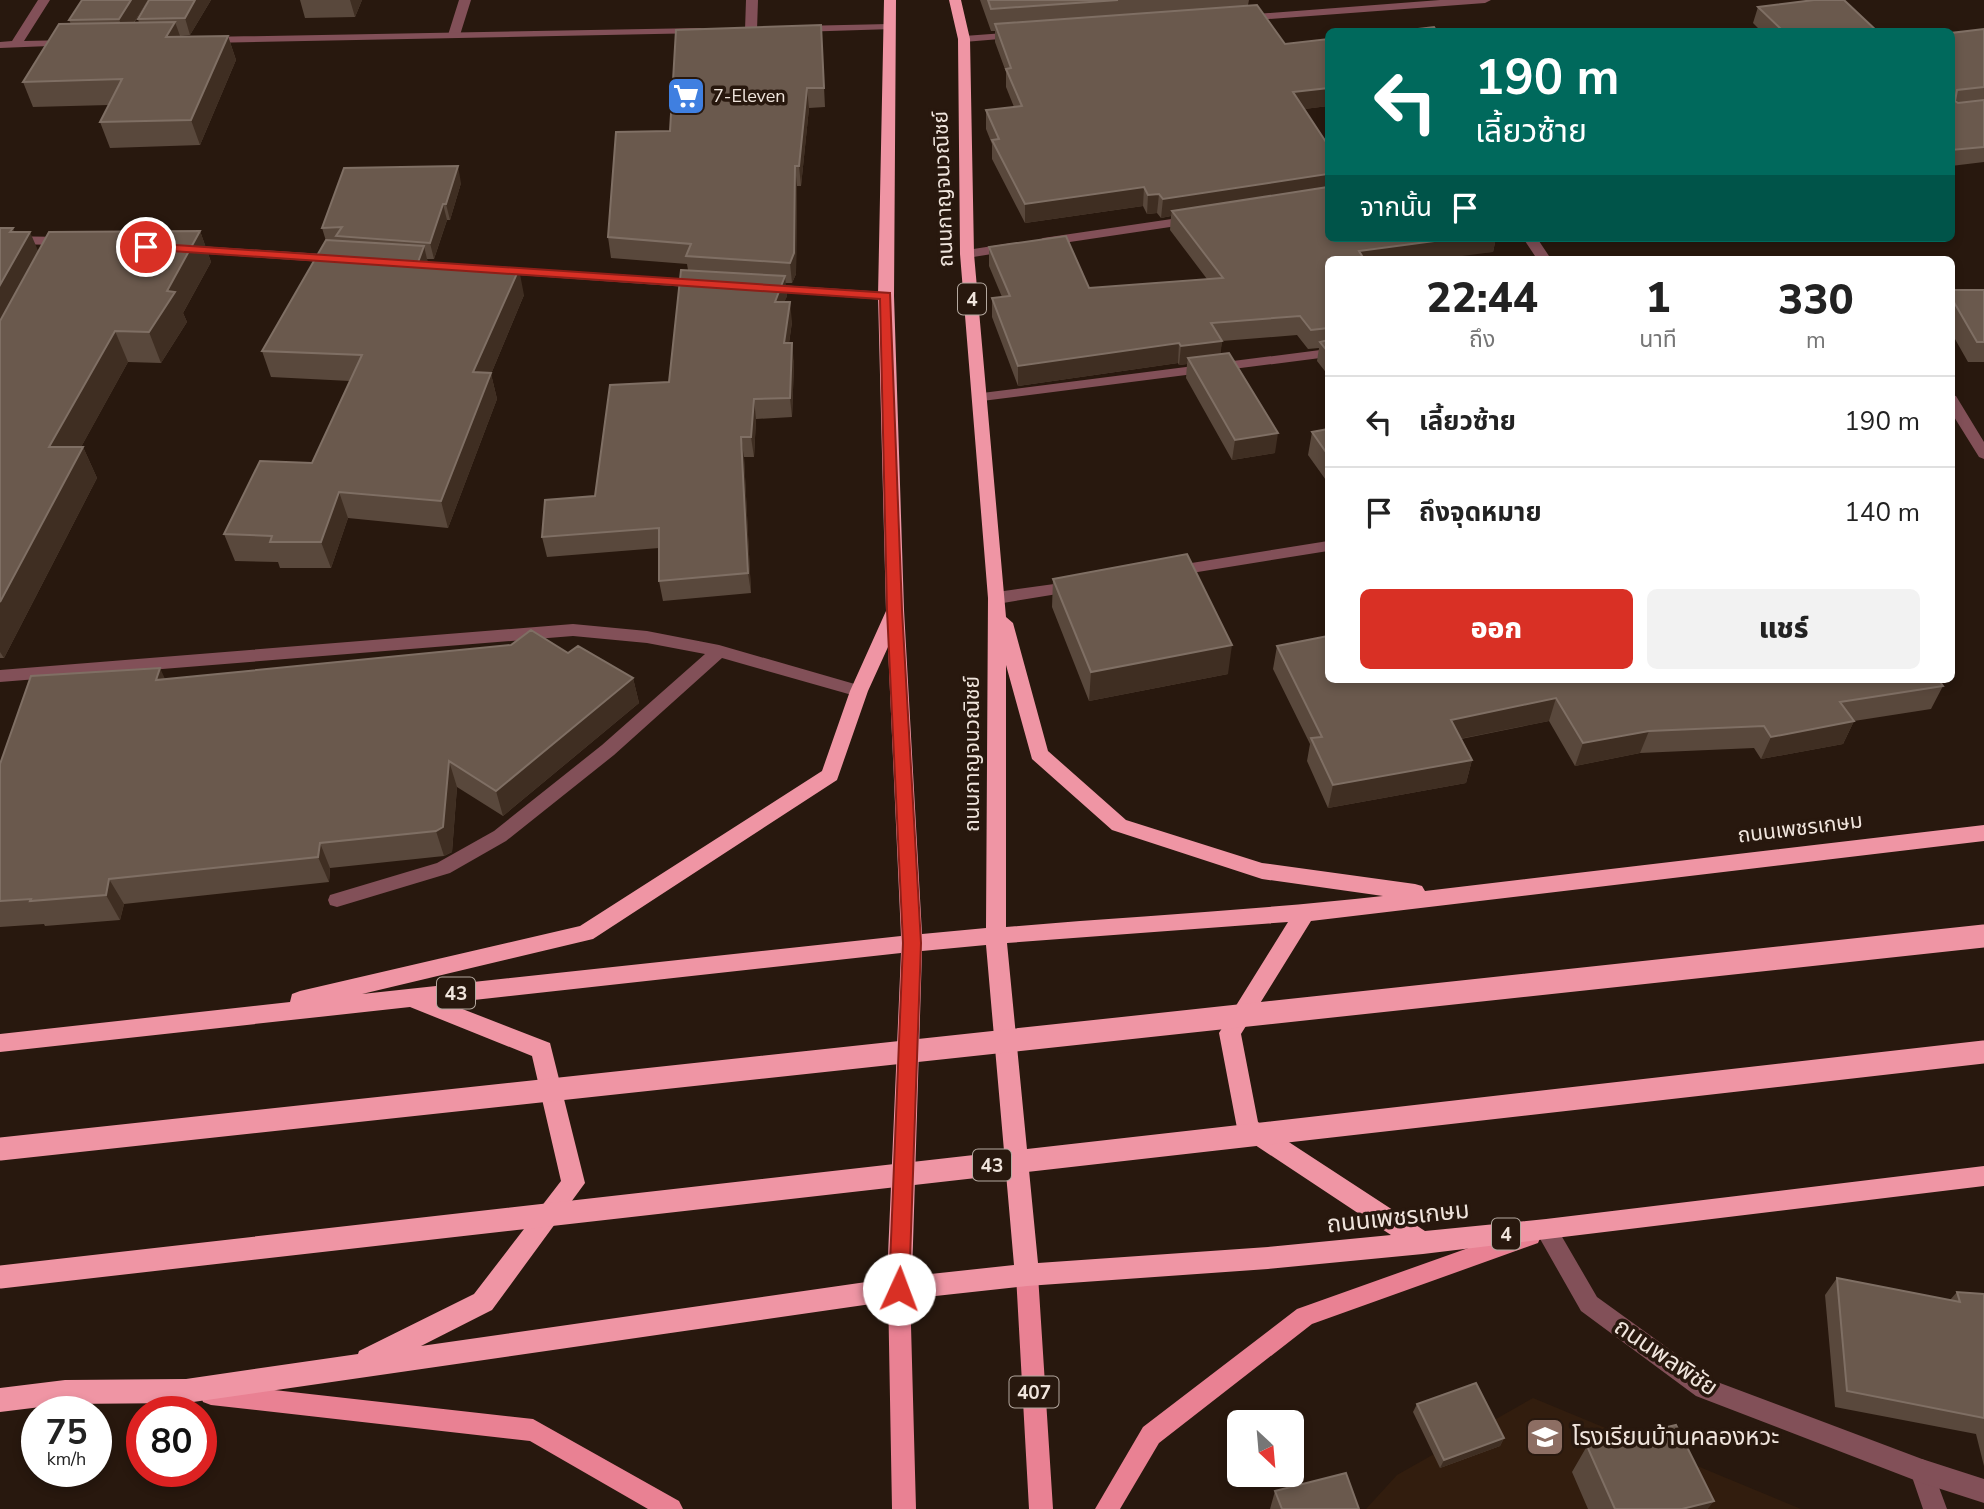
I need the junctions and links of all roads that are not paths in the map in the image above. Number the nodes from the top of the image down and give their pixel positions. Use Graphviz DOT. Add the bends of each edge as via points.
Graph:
graph roads {
  1 [pos="44,0"];
  2 [pos="465,0"];
  3 [pos="752,0"];
  4 [pos="890,0"];
  5 [pos="955,0"];
  6 [pos="1485,0"];
  7 [pos="1224,20"];
  8 [pos="889,27"];
  9 [pos="738,30"];
  10 [pos="751,30"];
  11 [pos="765,30"];
  12 [pos="779,30"];
  13 [pos="711,31"];
  14 [pos="1032,34"];
  15 [pos="454,35"];
  16 [pos="964,39"];
  17 [pos="199,40"];
  18 [pos="80,43"];
  19 [pos="16,44"];
  20 [pos="0,45"];
  21 [pos="1208,217"];
  22 [pos="0,240"];
  23 [pos="66,245"];
  24 [pos="175,248"];
  25 [pos="967,254"];
  26 [pos="356,261"];
  27 [pos="482,269"];
  28 [pos="719,285"];
  29 [pos="747,287"];
  30 [pos="886,296"];
  31 [pos="1325,353"];
  32 [pos="982,397"];
  33 [pos="1955,406"];
  34 [pos="1984,454"];
  35 [pos="1325,546"];
  36 [pos="1160,573"];
  37 [pos="1093,583"];
  38 [pos="998,598"];
  39 [pos="895,610"];
  40 [pos="719,651"];
  41 [pos="0,676"];
  42 [pos="859,691"];
  43 [pos="1984,833"];
  44 [pos="1444,896"];
  45 [pos="337,900"];
  46 [pos="1305,913"];
  47 [pos="996,936"];
  48 [pos="1984,936"];
  49 [pos="912,943"];
  50 [pos="411,998"];
  51 [pos="214,1020"];
  52 [pos="0,1043"];
  53 [pos="1984,1052"];
  54 [pos="0,1149"];
  55 [pos="1984,1176"];
  56 [pos="1546,1230"];
  57 [pos="1423,1243"];
  58 [pos="1027,1275"];
  59 [pos="0,1277"];
  60 [pos="899,1289"];
  61 [pos="349,1368"];
  62 [pos="186,1391"];
  63 [pos="0,1400"];
  64 [pos="1922,1471"];
  65 [pos="1984,1491"];
  66 [pos="671,1509"];
  67 [pos="904,1509"];
  68 [pos="1041,1509"];
  69 [pos="1107,1509"];
  70 [pos="1935,1509"];
  1 -- 19 [label="street"];
  2 -- 15 [label="street"];
  3 -- 10 [label="street"];
  4 -- 8 [label="highway"];
  5 -- 16 [label="highway, ถนนกาญจนวณิชย์ / 4"];
  6 -- 7 [label="street"];
  8 -- 12 [label="street"];
  8 -- 30 [label="highway"];
  9 -- 10 [label="street"];
  10 -- 11 [label="street"];
  13 -- 15 [label="street"];
  14 -- 16 [label="street"];
  15 -- 17 [label="street"];
  16 -- 25 [label="highway, ถนนกาญจนวณิชย์ / 4"];
  18 -- 19 [label="street"];
  19 -- 20 [label="street"];
  21 -- 25 [label="street"];
  22 -- 23 [label="street"];
  24 -- 26 [label="street"];
  25 -- 32 [label="highway, ถนนกาญจนวณิชย์ / 4"];
  27 -- 28 [label="street"];
  29 -- 30 [label="street"];
  30 -- 39 [label="highway"];
  31 -- 32 [label="street"];
  32 -- 38 [label="highway, ถนนกาญจนวณิชย์ / 4"];
  33 -- 34 [label="street"];
  35 -- 36 [label="street"];
  37 -- 38 [label="street"];
  38 -- 44 [label="highway" via="1039,754 1119,825 1262,871"];
  38 -- 47 [label="highway, ถนนกาญจนวณิชย์ / 4"];
  39 -- 42 [label="highway"];
  39 -- 49 [label="highway"];
  40 -- 41 [label="street" via="647,637 573,630"];
  40 -- 42 [label="street"];
  40 -- 45 [label="street" via="608,750 499,836 443,868"];
  42 -- 51 [label="highway" via="830,775 586,933"];
  43 -- 44 [label="highway, ถนนเพชรเกษม"];
  44 -- 46 [label="highway, ถนนเพชรเกษม"];
  46 -- 47 [label="highway, ถนนเพชรเกษม"];
  46 -- 57 [label="highway" via="1230,1033 1248,1128"];
  47 -- 49 [label="highway, ถนนเพชรเกษม"];
  47 -- 58 [label="highway, ถนนกาญจนวณิชย์ / 4"];
  48 -- 54 [label="highway, bridge"];
  49 -- 50 [label="highway, 43"];
  49 -- 60 [label="highway"];
  50 -- 51 [label="highway, 43"];
  50 -- 61 [label="highway" via="542,1050 573,1183 484,1302"];
  51 -- 52 [label="highway, 43"];
  53 -- 59 [label="highway, 43, bridge"];
  55 -- 56 [label="highway, ถนนเพชรเกษม / 4"];
  56 -- 57 [label="highway, ถนนเพชรเกษม / 4"];
  56 -- 64 [label="street, ถนนพลพิชัย" via="1589,1304 1704,1388"];
  56 -- 69 [label="main road" via="1305,1316 1152,1435"];
  57 -- 58 [label="highway, ถนนเพชรเกษม / 4"];
  58 -- 60 [label="highway, ถนนเพชรเกษม / 4"];
  58 -- 68 [label="main road, ถนนกาญจนวณิชย์ / 407"];
  60 -- 61 [label="highway, ถนนเพชรเกษม"];
  60 -- 67 [label="main road"];
  61 -- 62 [label="highway, ถนนเพชรเกษม"];
  62 -- 63 [label="highway, ถนนเพชรเกษม" via="65,1392"];
  62 -- 66 [label="main road" via="533,1430"];
  64 -- 65 [label="street, ถนนพลพิชัย"];
  64 -- 70 [label="street"];
}
